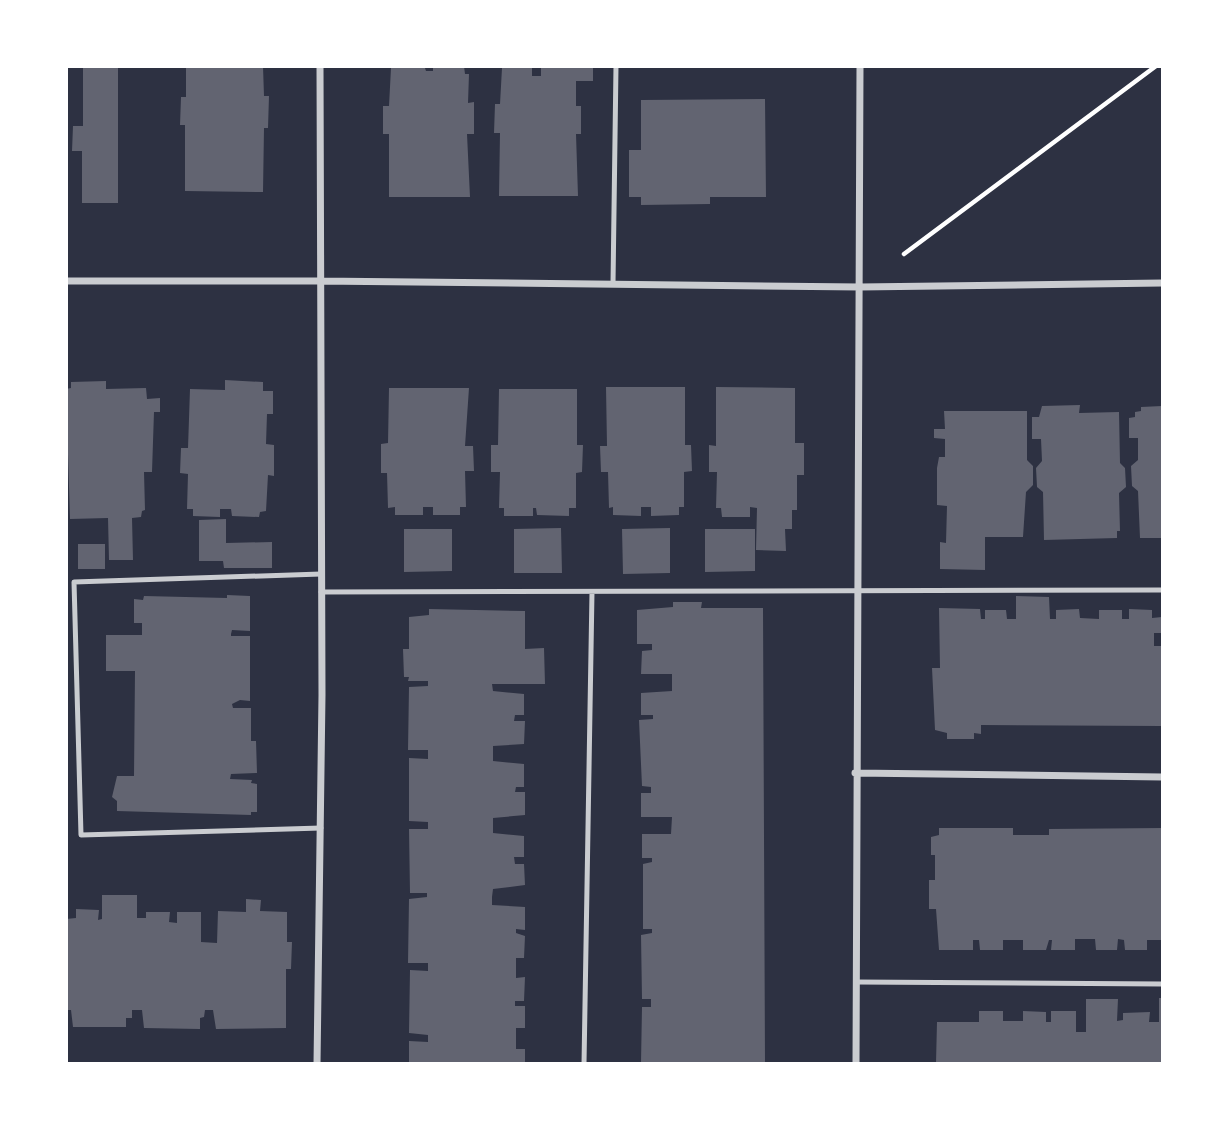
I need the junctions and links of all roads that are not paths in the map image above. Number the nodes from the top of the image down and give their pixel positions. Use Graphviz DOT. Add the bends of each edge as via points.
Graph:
graph roads {
  1 [pos="320,66"];
  2 [pos="616,66"];
  3 [pos="860,66"];
  4 [pos="66,281"];
  5 [pos="319,281"];
  6 [pos="1163,283"];
  7 [pos="613,284"];
  8 [pos="860,287"];
  9 [pos="321,574"];
  10 [pos="1163,590"];
  11 [pos="857,591"];
  12 [pos="321,592"];
  13 [pos="592,592"];
  14 [pos="855,773"];
  15 [pos="1163,777"];
  16 [pos="321,828"];
  17 [pos="856,982"];
  18 [pos="1163,984"];
  19 [pos="317,1063"];
  20 [pos="584,1063"];
  21 [pos="856,1063"];
  1 -- 5 [label="street"];
  2 -- 7 [label="lane"];
  3 -- 8 [label="street"];
  4 -- 5 [label="street"];
  5 -- 7 [label="street"];
  5 -- 9 [label="street"];
  6 -- 8 [label="street"];
  7 -- 8 [label="street"];
  8 -- 11 [label="street"];
  9 -- 12 [label="street"];
  9 -- 16 [label="lane" via="74,582 81,835"];
  10 -- 11 [label="lane"];
  11 -- 13 [label="lane"];
  11 -- 14 [label="street"];
  12 -- 13 [label="lane"];
  12 -- 16 [label="street"];
  13 -- 20 [label="lane"];
  14 -- 15 [label="street"];
  14 -- 17 [label="street"];
  16 -- 19 [label="street"];
  17 -- 18 [label="lane"];
  17 -- 21 [label="street"];
}
